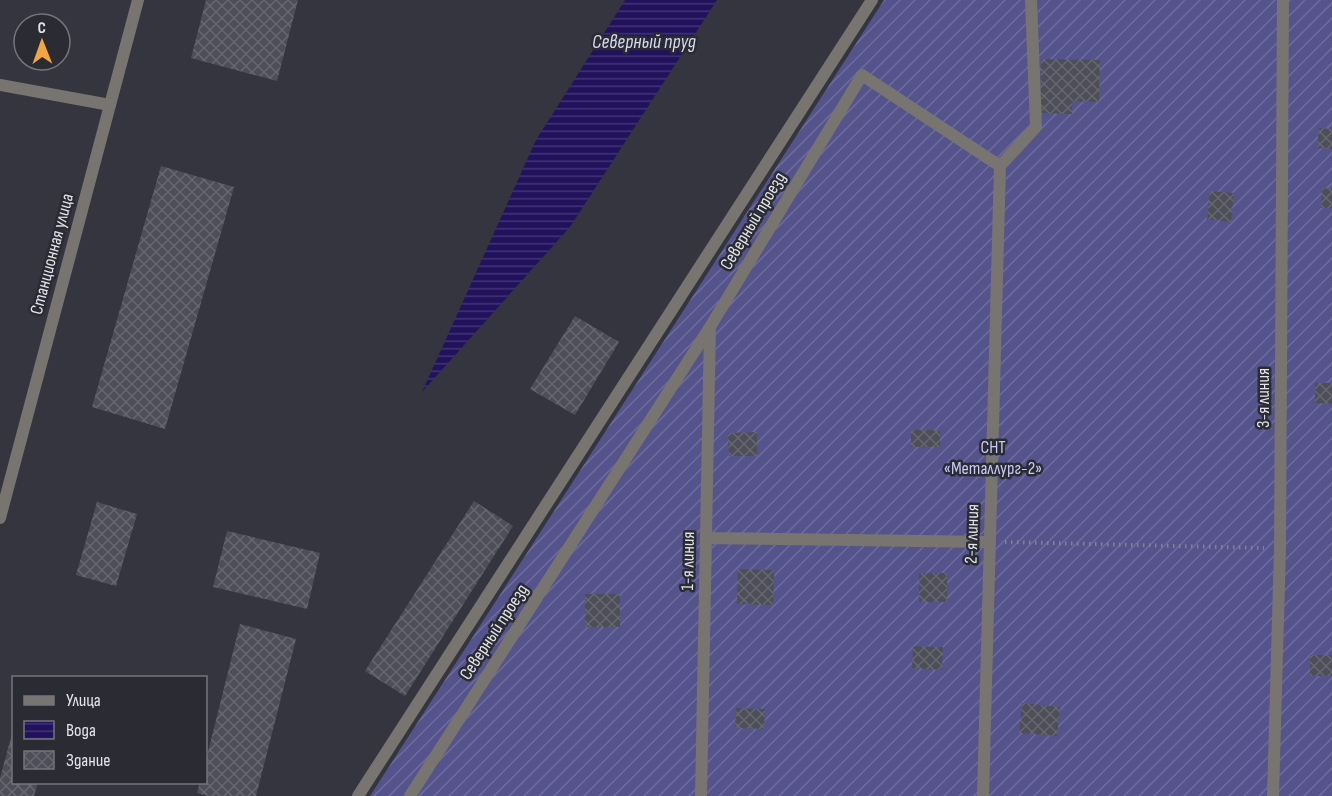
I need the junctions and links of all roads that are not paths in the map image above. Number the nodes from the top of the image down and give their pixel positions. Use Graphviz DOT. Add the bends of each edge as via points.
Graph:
graph roads {
  1 [pos="138,0"];
  2 [pos="872,0"];
  3 [pos="1031,0"];
  4 [pos="1283,0"];
  5 [pos="0,85"];
  6 [pos="110,105"];
  7 [pos="1000,166"];
  8 [pos="710,327"];
  9 [pos="0,518"];
  10 [pos="706,538"];
  11 [pos="990,542"];
  12 [pos="358,796"];
  13 [pos="410,796"];
  14 [pos="701,796"];
  15 [pos="983,796"];
  16 [pos="1273,796"];
  1 -- 6 [label="street, Станционная улица"];
  2 -- 12 [label="street, Северный проезд"];
  3 -- 7 [label="street" via="1035,127"];
  4 -- 16 [label="street, 3-я линия" via="1280,548"];
  5 -- 6 [label="street"];
  6 -- 9 [label="street, Станционная улица"];
  7 -- 8 [label="street, Северный проезд" via="862,75"];
  7 -- 11 [label="street, 2-я линия"];
  8 -- 10 [label="street, 1-я линия"];
  8 -- 13 [label="street, Северный проезд"];
  10 -- 11 [label="street"];
  10 -- 14 [label="street, 1-я линия"];
  11 -- 15 [label="street, 2-я линия"];
}
